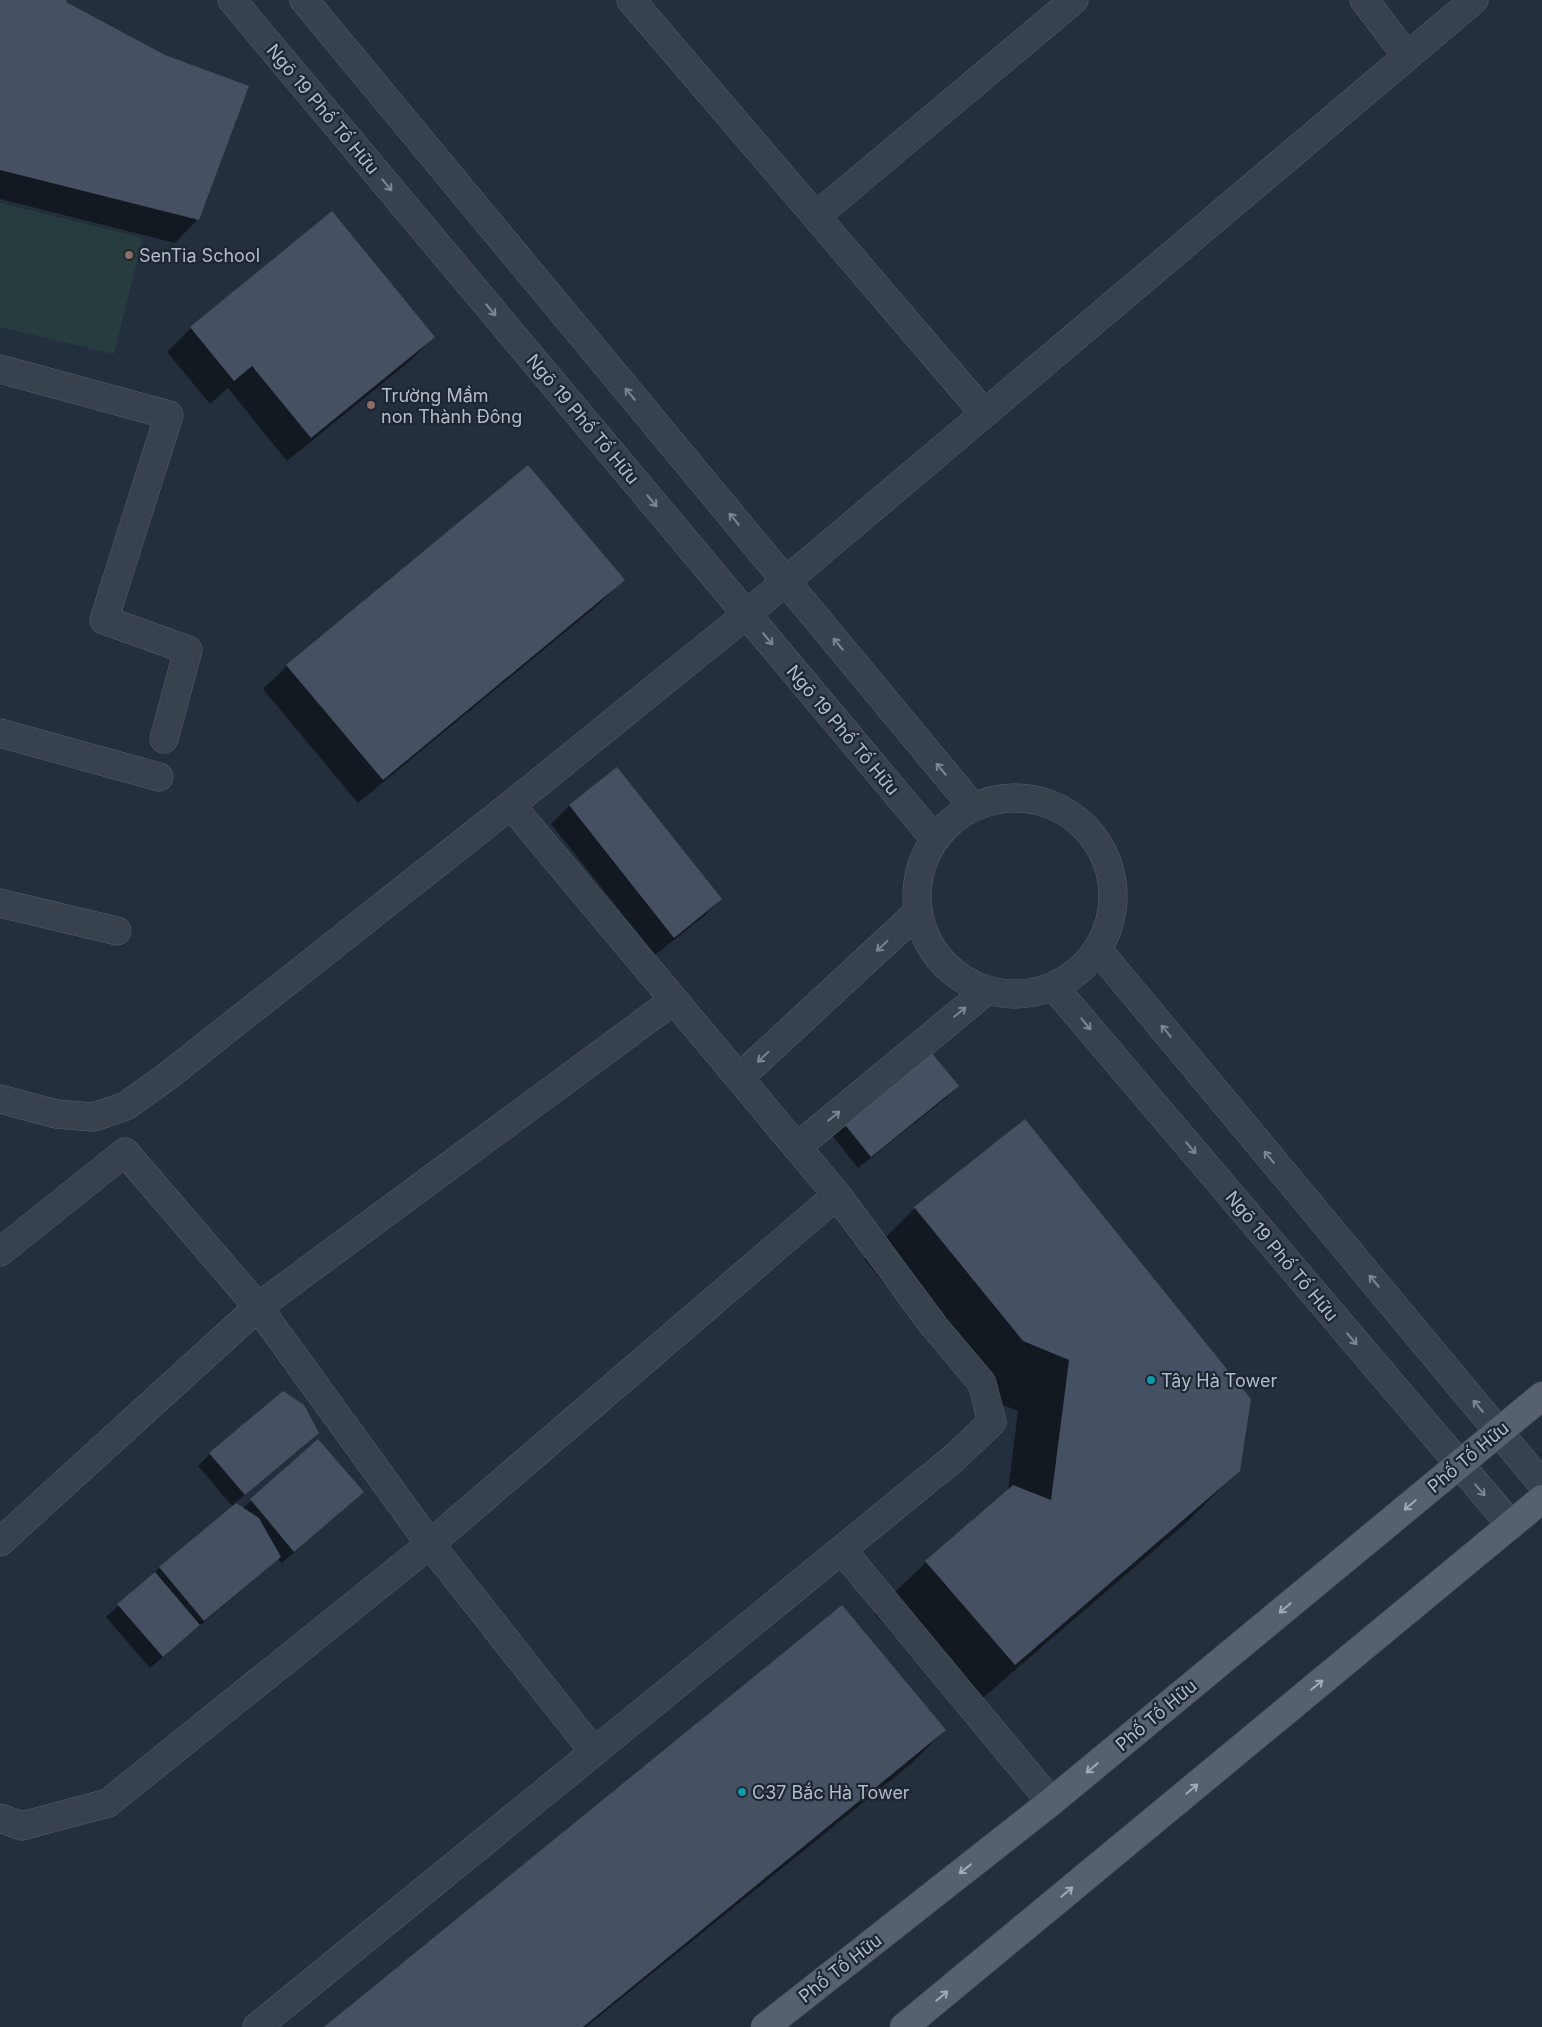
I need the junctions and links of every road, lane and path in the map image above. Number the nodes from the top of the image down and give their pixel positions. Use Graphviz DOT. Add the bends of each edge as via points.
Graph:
graph roads {
  1 [pos="232,0"];
  2 [pos="304,0"];
  3 [pos="1074,0"];
  4 [pos="1364,0"];
  5 [pos="1474,0"];
  6 [pos="642,4"];
  7 [pos="1407,56"];
  8 [pos="816,216"];
  9 [pos="0,369"];
  10 [pos="984,413"];
  11 [pos="785,581"];
  12 [pos="747,614"];
  13 [pos="0,733"];
  14 [pos="164,738"];
  15 [pos="159,777"];
  16 [pos="511,805"];
  17 [pos="973,807"];
  18 [pos="934,838"];
  19 [pos="0,903"];
  20 [pos="917,913"];
  21 [pos="117,931"];
  22 [pos="1098,950"];
  23 [pos="1054,987"];
  24 [pos="986,991"];
  25 [pos="674,1000"];
  26 [pos="739,1078"];
  27 [pos="0,1099"];
  28 [pos="797,1147"];
  29 [pos="837,1195"];
  30 [pos="0,1252"];
  31 [pos="258,1307"];
  32 [pos="1542,1396"];
  33 [pos="1499,1432"];
  34 [pos="1459,1465"];
  35 [pos="1542,1484"];
  36 [pos="1542,1499"];
  37 [pos="1511,1525"];
  38 [pos="0,1542"];
  39 [pos="430,1544"];
  40 [pos="842,1550"];
  41 [pos="594,1752"];
  42 [pos="1051,1802"];
  43 [pos="0,1818"];
  44 [pos="257,2027"];
  45 [pos="765,2027"];
  46 [pos="904,2027"];
  1 -- 12 [label="street, Ngõ 19 Phố Tố Hữu, one-way"];
  11 -- 2 [label="street, one-way"];
  3 -- 8 [label="street"];
  4 -- 7 [label="street"];
  5 -- 7 [label="street"];
  6 -- 8 [label="street"];
  7 -- 10 [label="street"];
  8 -- 10 [label="street"];
  9 -- 14 [label="street" via="169,415 104,620 188,650"];
  10 -- 11 [label="street"];
  11 -- 12 [label="street"];
  17 -- 11 [label="street, one-way"];
  12 -- 16 [label="street"];
  12 -- 18 [label="street, Ngõ 19 Phố Tố Hữu, one-way"];
  13 -- 15 [label="street"];
  16 -- 25 [label="street"];
  16 -- 27 [label="street" via="126,1106 94,1117 56,1114"];
  17 -- 18 [label="street" via="951,820"];
  17 -- 22 [label="street" via="1003,798 1036,799 1065,811 1090,831 1107,858 1114,889 1112,921"];
  18 -- 20 [label="street" via="922,861 916,886"];
  19 -- 21 [label="street"];
  20 -- 24 [label="street" via="926,939 941,961 961,979"];
  20 -- 26 [label="street, one-way"];
  22 -- 23 [label="street" via="1079,972"];
  33 -- 22 [label="street, one-way"];
  23 -- 24 [label="street" via="1020,994"];
  23 -- 34 [label="street, Ngõ 19 Phố Tố Hữu, one-way"];
  28 -- 24 [label="street, one-way"];
  25 -- 26 [label="street"];
  25 -- 31 [label="street"];
  26 -- 28 [label="street"];
  28 -- 29 [label="street"];
  29 -- 39 [label="street"];
  29 -- 40 [label="street" via="934,1326 982,1383 992,1422 954,1458"];
  30 -- 31 [label="street" via="125,1152"];
  31 -- 38 [label="street"];
  31 -- 39 [label="street"];
  32 -- 33 [label="main road, Phố Tố Hữu"];
  33 -- 34 [label="main road, Phố Tố Hữu"];
  33 -- 35 [label="street"];
  34 -- 37 [label="street, Ngõ 19 Phố Tố Hữu, one-way"];
  34 -- 42 [label="main road, Phố Tố Hữu, one-way"];
  36 -- 37 [label="main road"];
  46 -- 37 [label="main road, one-way"];
  39 -- 41 [label="street"];
  39 -- 43 [label="street" via="108,1803 22,1826"];
  40 -- 41 [label="street"];
  40 -- 42 [label="street"];
  41 -- 44 [label="street"];
  42 -- 45 [label="main road, Phố Tố Hữu, one-way"];
}
